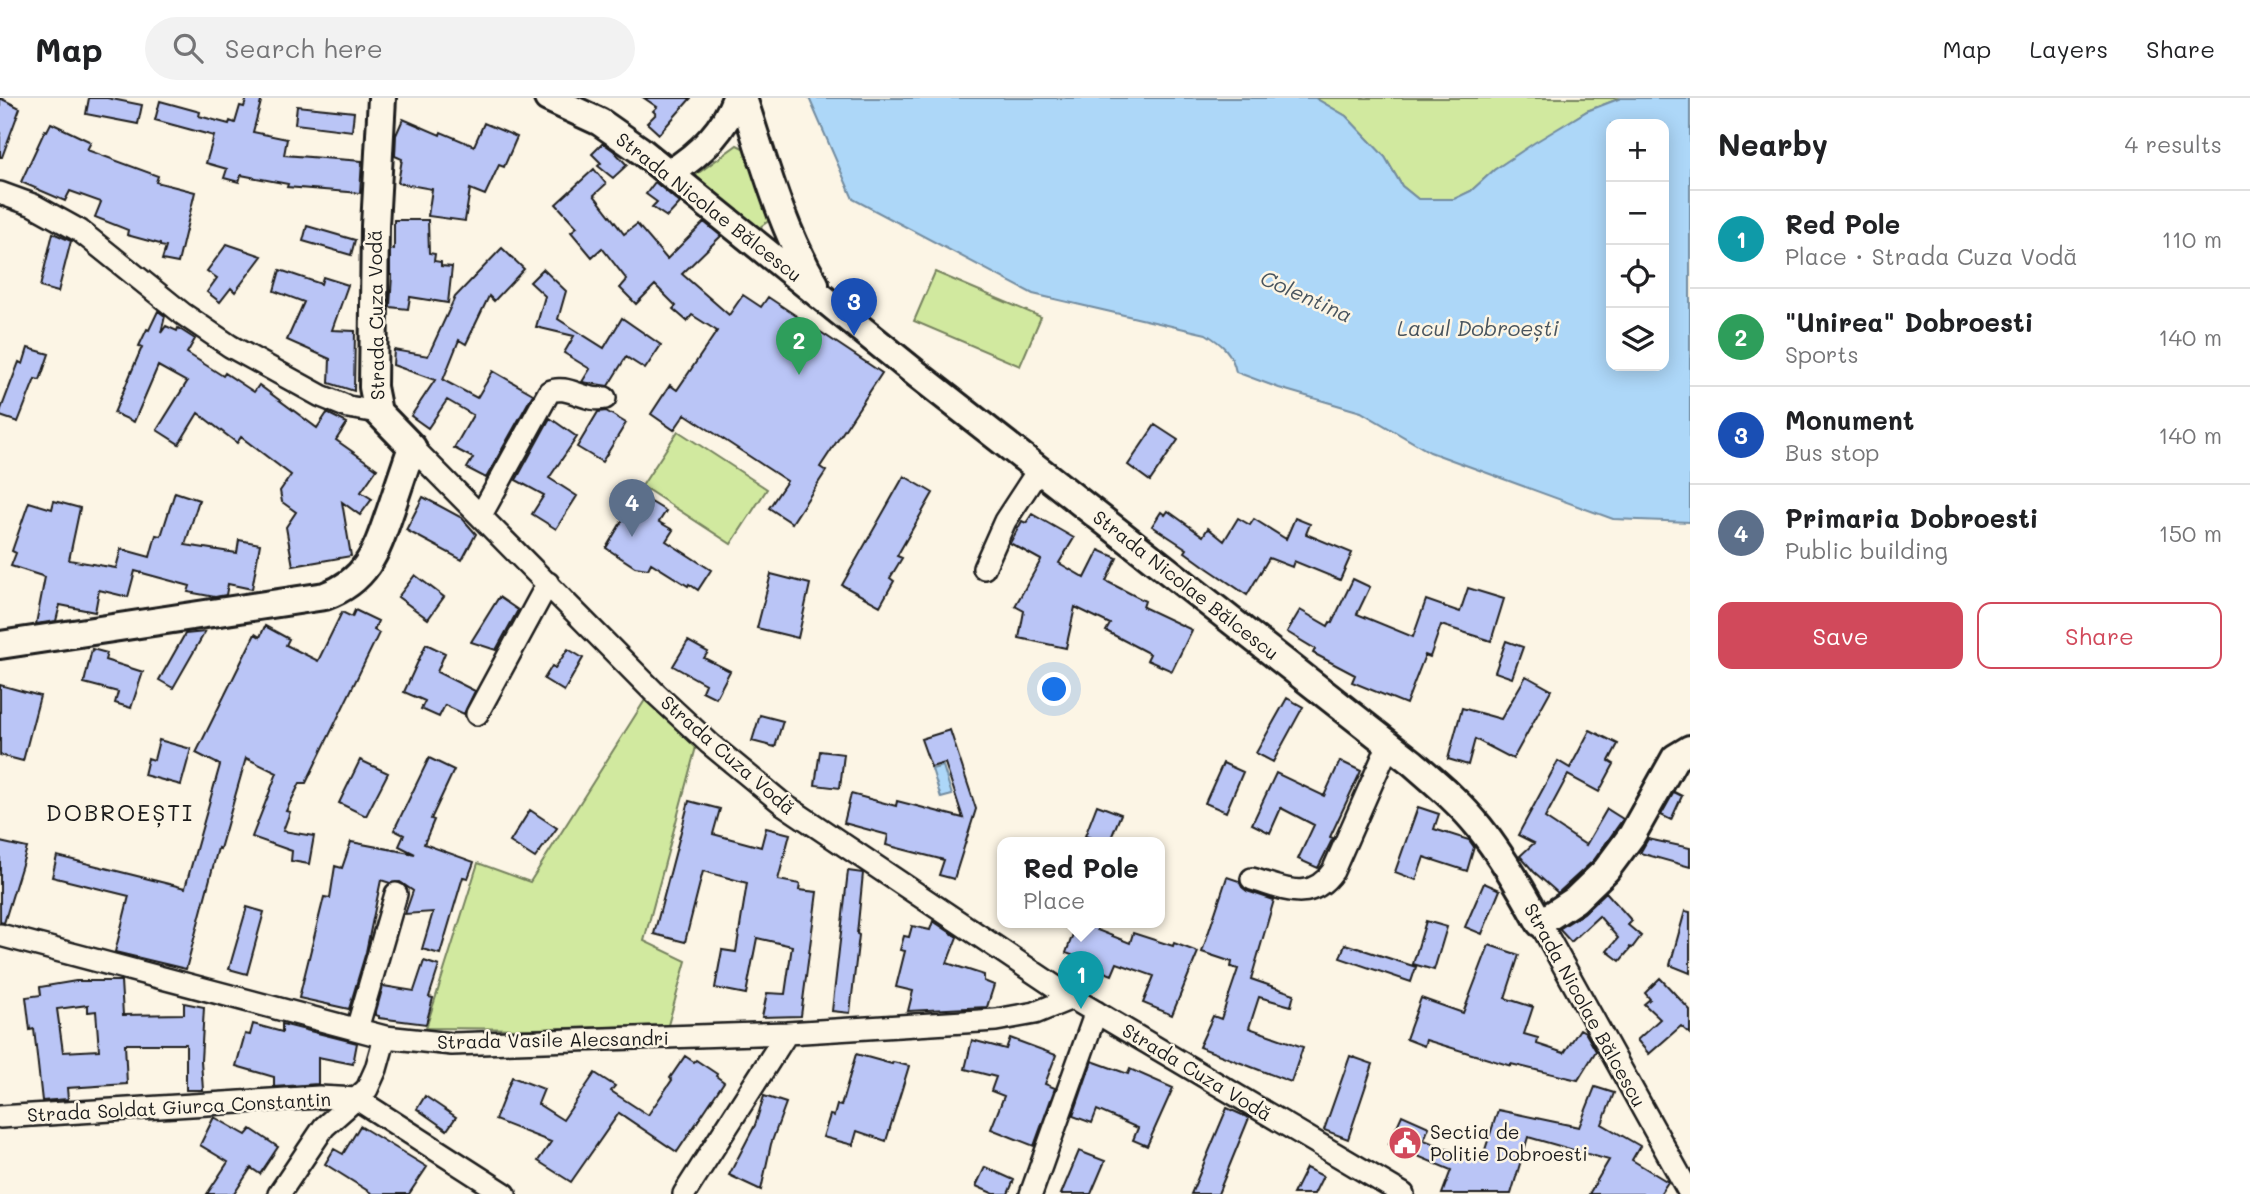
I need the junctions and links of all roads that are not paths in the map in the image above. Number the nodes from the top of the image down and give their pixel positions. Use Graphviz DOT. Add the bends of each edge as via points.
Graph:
graph roads {
  1 [pos="382,98"];
  2 [pos="548,98"];
  3 [pos="736,98"];
  4 [pos="743,98"];
  5 [pos="670,173"];
  6 [pos="0,193"];
  7 [pos="823,298"];
  8 [pos="605,398"];
  9 [pos="378,412"];
  10 [pos="412,447"];
  11 [pos="1039,469"];
  12 [pos="481,515"];
  13 [pos="984,568"];
  14 [pos="548,583"];
  15 [pos="0,645"];
  16 [pos="477,714"];
  17 [pos="1389,744"];
  18 [pos="1690,749"];
  19 [pos="1252,879"];
  20 [pos="396,894"];
  21 [pos="1540,923"];
  22 [pos="0,935"];
  23 [pos="1072,998"];
  24 [pos="1096,1012"];
  25 [pos="357,1030"];
  26 [pos="787,1033"];
  27 [pos="386,1037"];
  28 [pos="357,1099"];
  29 [pos="0,1117"];
  30 [pos="279,1194"];
  31 [pos="505,1194"];
  32 [pos="684,1194"];
  33 [pos="1031,1194"];
  34 [pos="1403,1194"];
  35 [pos="1690,1194"];
  1 -- 9 [label="street, Strada Cuza Vodă" via="373,276 373,387"];
  2 -- 5 [label="street, Strada Nicolae Bălcescu" via="600,122"];
  3 -- 5 [label="street" via="714,137"];
  4 -- 7 [label="street" via="793,242"];
  5 -- 7 [label="street, Strada Nicolae Bălcescu"];
  6 -- 9 [label="street" via="80,230 230,346 321,396"];
  7 -- 11 [label="street, Strada Nicolae Bălcescu"];
  8 -- 12 [label="street" via="561,389 549,392"];
  9 -- 10 [label="street, Strada Cuza Vodă"];
  10 -- 12 [label="street, Strada Cuza Vodă"];
  10 -- 15 [label="street" via="375,552 361,573 339,591"];
  11 -- 13 [label="street" via="1004,521"];
  11 -- 17 [label="street, Strada Nicolae Bălcescu"];
  12 -- 14 [label="street, Strada Cuza Vodă"];
  14 -- 16 [label="street"];
  14 -- 23 [label="street, Strada Cuza Vodă" via="692,727 783,804"];
  17 -- 19 [label="street" via="1326,881 1301,892"];
  17 -- 21 [label="street, Strada Nicolae Bălcescu" via="1479,827"];
  18 -- 21 [label="street" via="1675,758 1632,835 1606,870 1575,900"];
  20 -- 25 [label="street"];
  21 -- 35 [label="street, Strada Nicolae Bălcescu"];
  22 -- 25 [label="street, Strada Vasile Alecsandri"];
  23 -- 24 [label="street, Strada Cuza Vodă"];
  23 -- 26 [label="street, Strada Vasile Alecsandri" via="1035,1013 996,1020"];
  24 -- 33 [label="street"];
  24 -- 34 [label="street, Strada Cuza Vodă"];
  25 -- 27 [label="street, Strada Vasile Alecsandri"];
  26 -- 27 [label="street, Strada Vasile Alecsandri" via="482,1045"];
  26 -- 32 [label="street"];
  27 -- 28 [label="street" via="372,1080"];
  28 -- 29 [label="street, Strada Soldat Giurca Constantin" via="319,1097"];
  28 -- 30 [label="street" via="324,1127"];
  28 -- 31 [label="street"];
}
